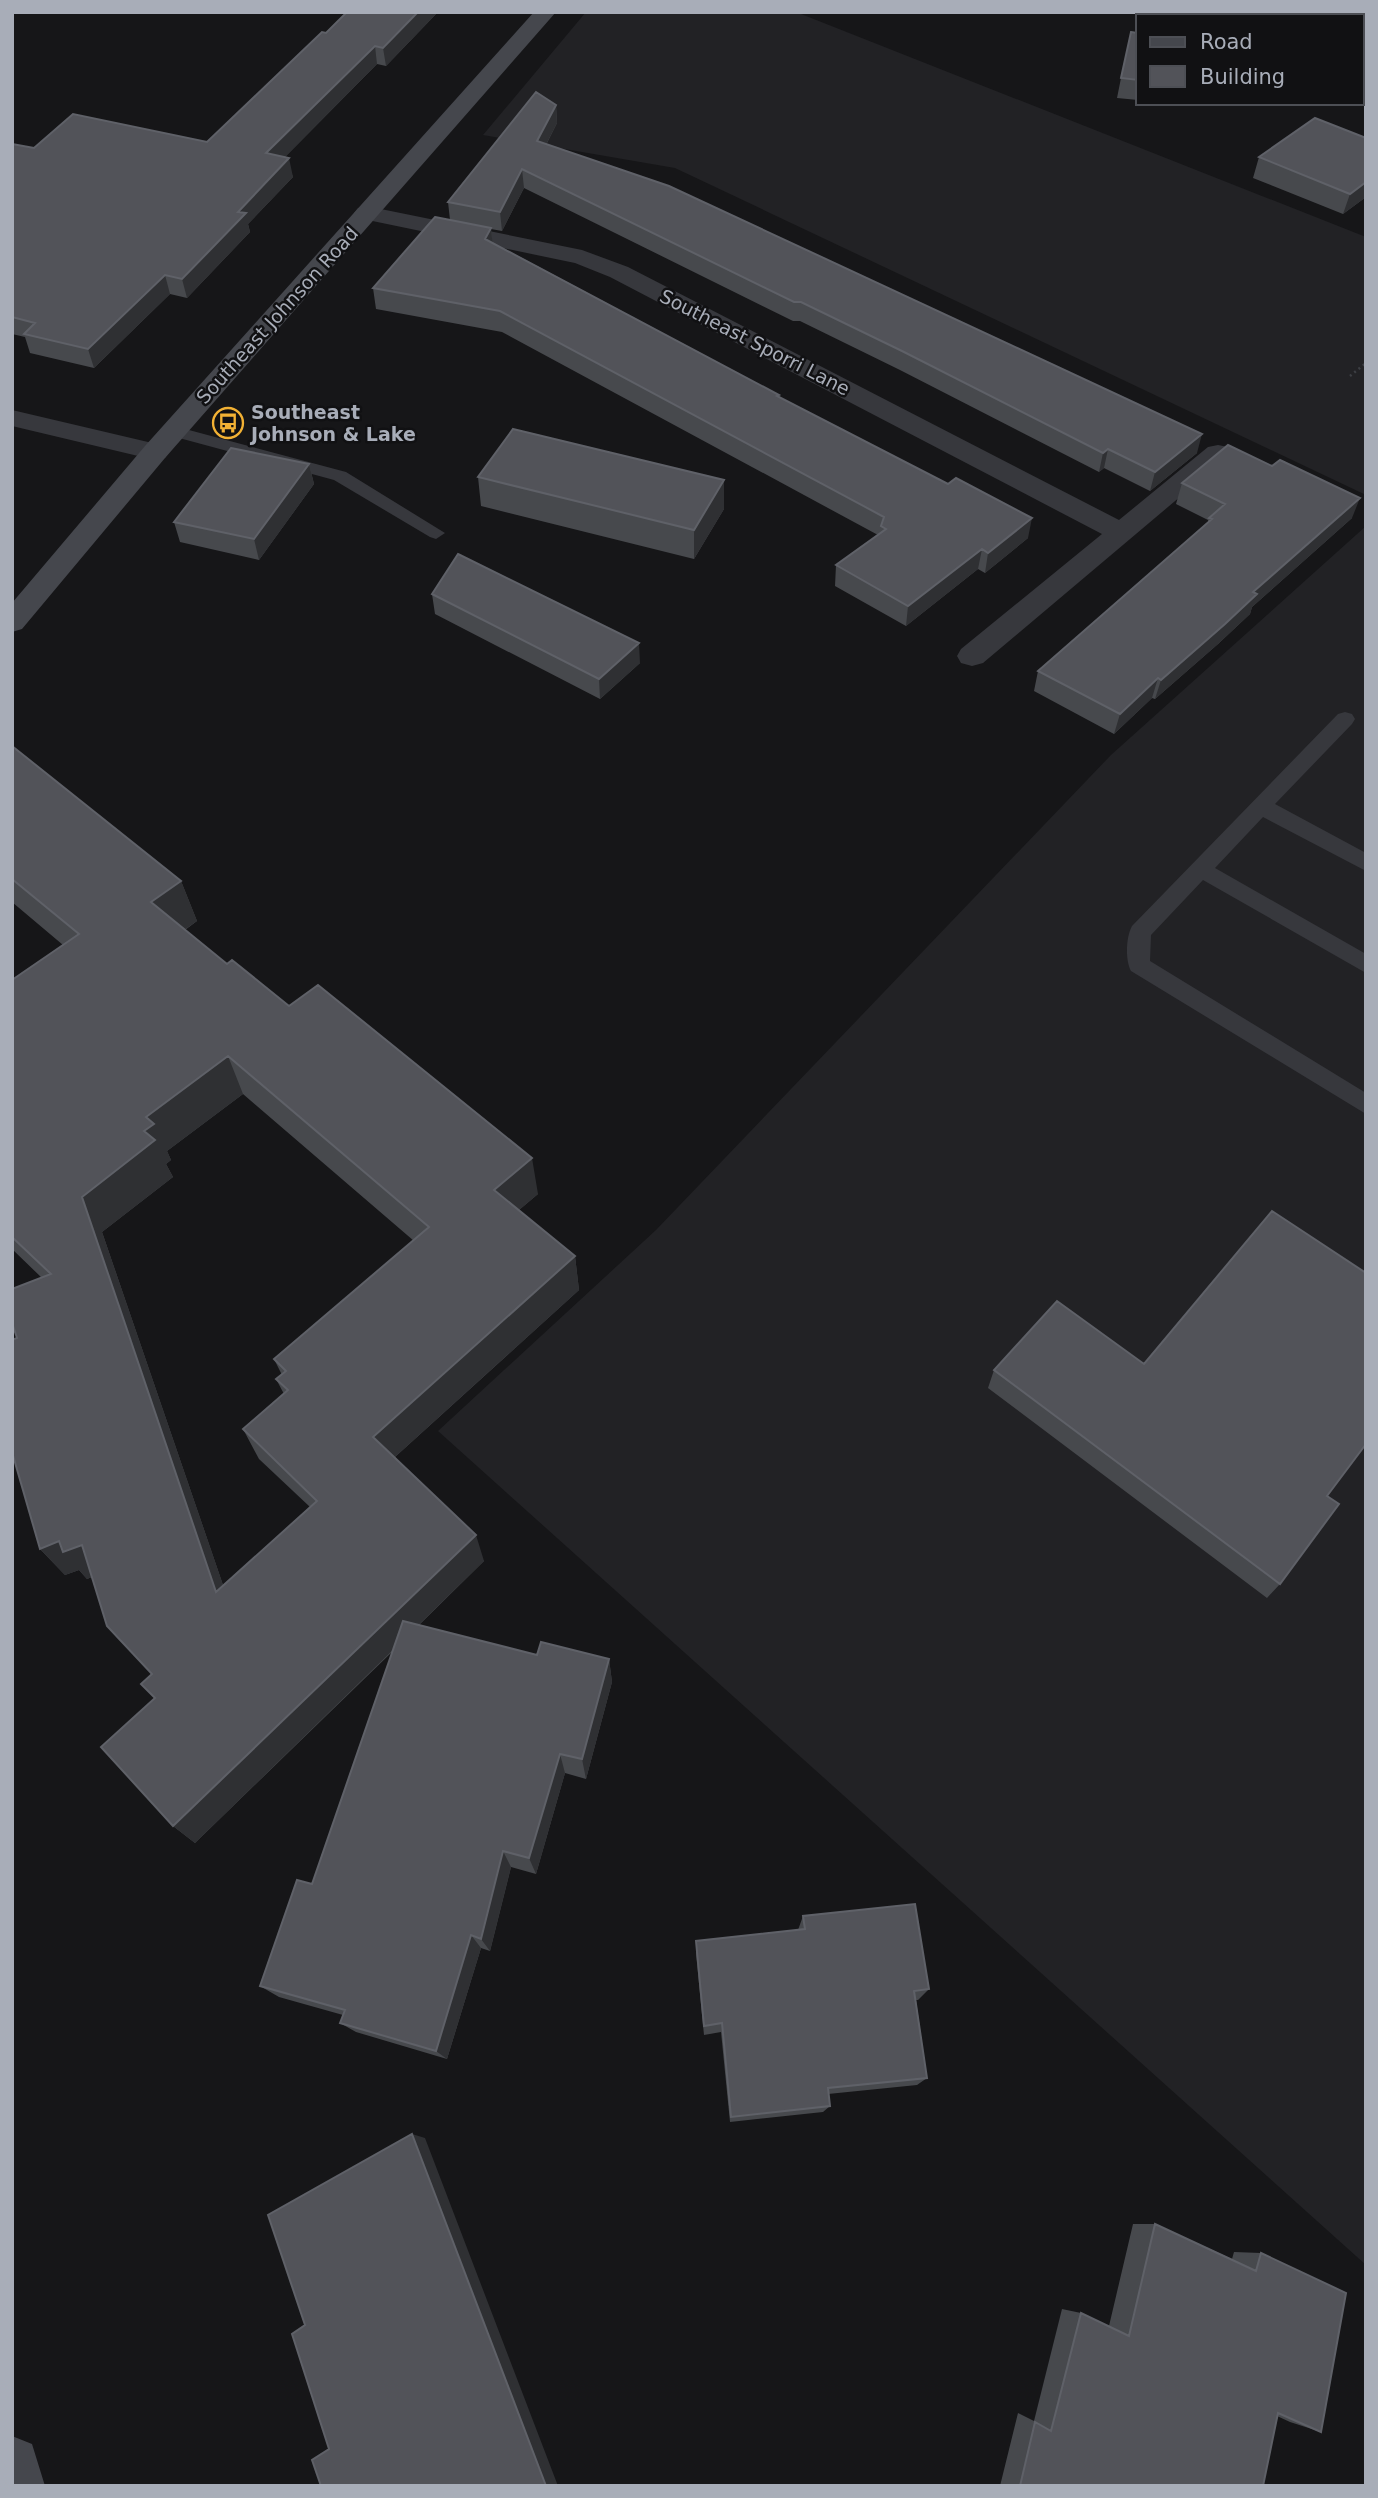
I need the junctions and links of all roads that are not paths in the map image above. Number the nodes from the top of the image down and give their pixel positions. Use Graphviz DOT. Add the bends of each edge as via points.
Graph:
graph roads {
  1 [pos="546,12"];
  2 [pos="366,214"];
  3 [pos="12,418"];
  4 [pos="174,431"];
  5 [pos="155,452"];
  6 [pos="1218,453"];
  7 [pos="436,533"];
  8 [pos="1122,533"];
  9 [pos="14,618"];
  10 [pos="972,656"];
  11 [pos="1346,719"];
  12 [pos="1262,806"];
  13 [pos="1366,863"];
  14 [pos="1200,869"];
  15 [pos="1366,965"];
  16 [pos="1366,1105"];
  17 [pos="12,2464"];
  18 [pos="17,2486"];
  1 -- 2 [label="street, Southeast Johnson Road"];
  2 -- 4 [label="street, Southeast Johnson Road"];
  2 -- 8 [label="street, Southeast Sporri Lane" via="582,257 619,272"];
  3 -- 5 [label="street"];
  4 -- 5 [label="street, Southeast Johnson Road"];
  4 -- 7 [label="lane" via="340,476"];
  5 -- 9 [label="street, Southeast Johnson Road"];
  6 -- 8 [label="street"];
  8 -- 10 [label="street"];
  11 -- 12 [label="lane"];
  12 -- 13 [label="lane"];
  12 -- 14 [label="lane"];
  14 -- 15 [label="lane"];
  14 -- 16 [label="lane" via="1140,932 1139,965"];
  17 -- 18 [label="street"];
}
